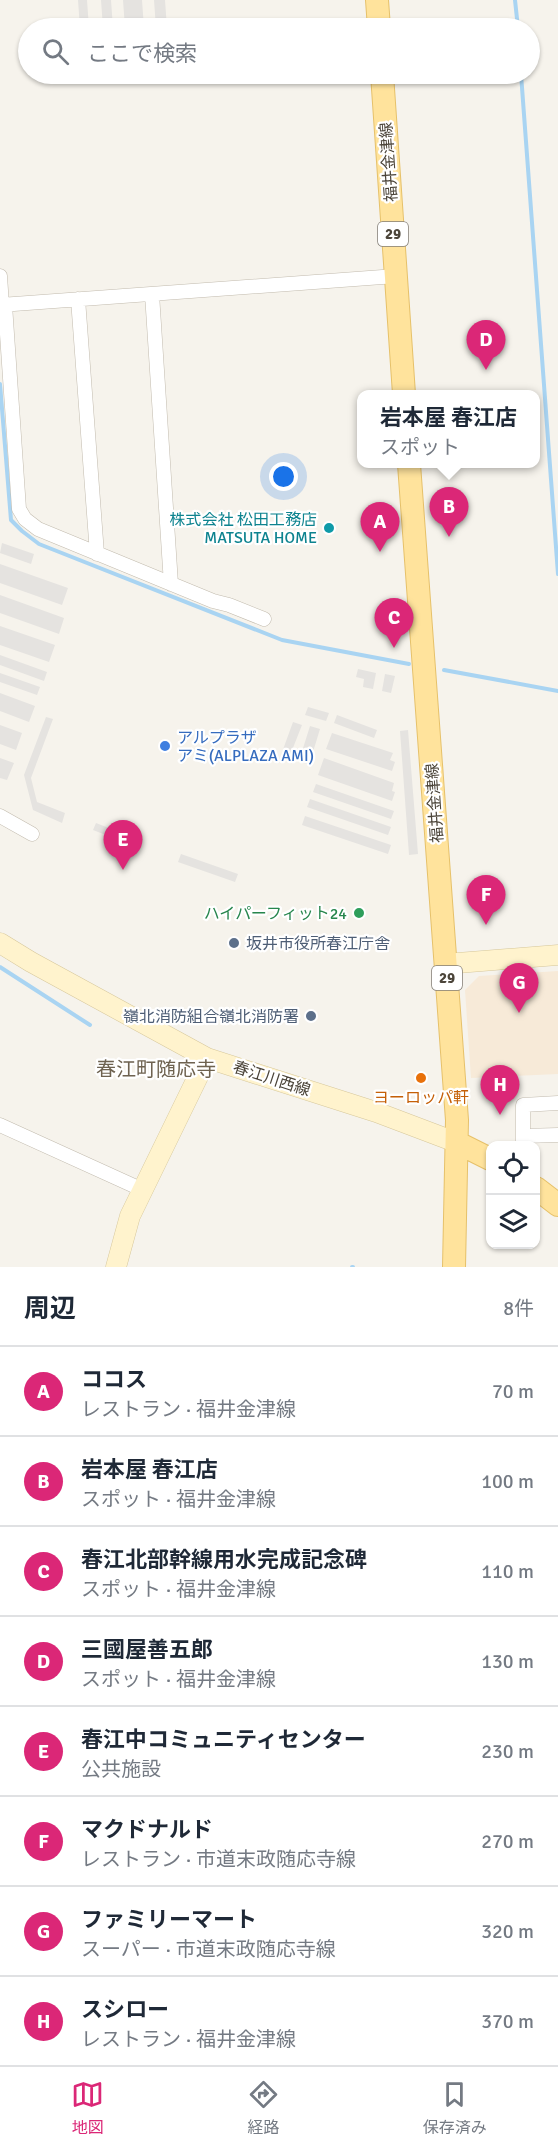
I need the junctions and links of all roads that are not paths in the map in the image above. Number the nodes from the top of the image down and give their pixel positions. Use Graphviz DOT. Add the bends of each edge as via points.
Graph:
graph roads {
  1 [pos="377,0"];
  2 [pos="378,18"];
  3 [pos="383,84"];
  4 [pos="0,276"];
  5 [pos="396,276"];
  6 [pos="152,294"];
  7 [pos="78,299"];
  8 [pos="2,305"];
  9 [pos="404,390"];
  10 [pos="409,468"];
  11 [pos="97,554"];
  12 [pos="171,584"];
  13 [pos="264,619"];
  14 [pos="0,816"];
  15 [pos="32,834"];
  16 [pos="0,943"];
  17 [pos="558,955"];
  18 [pos="445,964"];
  19 [pos="207,1058"];
  20 [pos="558,1103"];
  21 [pos="0,1125"];
  22 [pos="558,1135"];
  23 [pos="523,1141"];
  24 [pos="458,1143"];
  25 [pos="486,1156"];
  26 [pos="143,1190"];
  27 [pos="540,1191"];
  28 [pos="558,1205"];
  29 [pos="116,1267"];
  30 [pos="454,1267"];
  1 -- 2 [label="main road"];
  3 -- 5 [label="main road, 福井金津線 / 29"];
  4 -- 8 [label="street"];
  5 -- 6 [label="street"];
  5 -- 9 [label="main road, 福井金津線 / 29"];
  6 -- 7 [label="street"];
  6 -- 12 [label="street"];
  7 -- 8 [label="street"];
  7 -- 11 [label="street"];
  8 -- 11 [label="street" via="19,509 38,529"];
  10 -- 18 [label="main road, 福井金津線 / 29"];
  11 -- 12 [label="street"];
  12 -- 13 [label="street"];
  14 -- 15 [label="street"];
  16 -- 19 [label="main road, 春江川西線"];
  17 -- 18 [label="main road"];
  18 -- 24 [label="main road, 福井金津線 / 29"];
  19 -- 24 [label="main road, 春江川西線" via="376,1112"];
  19 -- 26 [label="main road"];
  20 -- 23 [label="street" via="523,1105"];
  21 -- 26 [label="street"];
  22 -- 23 [label="street"];
  24 -- 25 [label="main road"];
  24 -- 30 [label="main road, 福井金津線 / 29"];
  26 -- 29 [label="main road" via="130,1216"];
  27 -- 28 [label="main road"];
}
